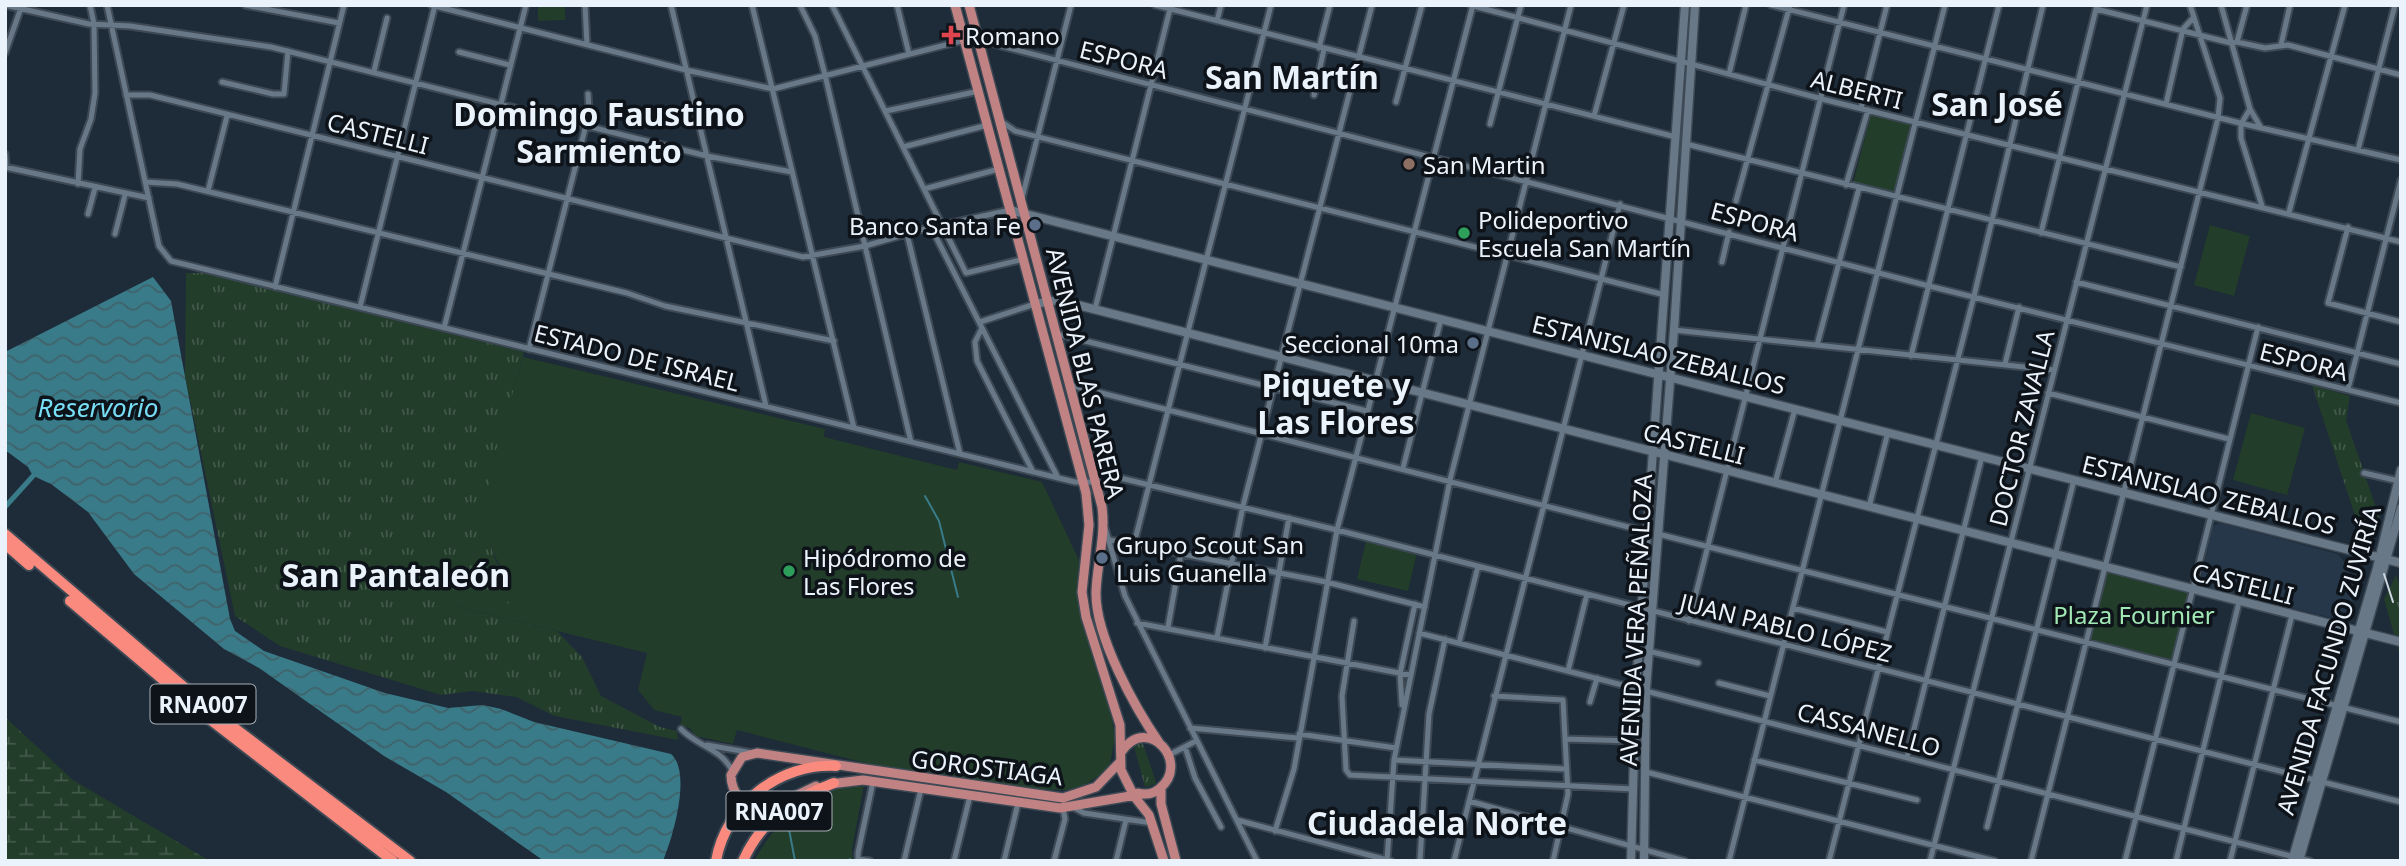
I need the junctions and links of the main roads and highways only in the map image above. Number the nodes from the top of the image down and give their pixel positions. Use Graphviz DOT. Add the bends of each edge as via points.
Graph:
graph roads {
  1 [pos="955,5"];
  2 [pos="970,5"];
  3 [pos="1685,5"];
  4 [pos="1695,5"];
  5 [pos="1010,210"];
  6 [pos="1024,212"];
  7 [pos="1049,299"];
  8 [pos="1035,304"];
  9 [pos="1659,375"];
  10 [pos="1671,377"];
  11 [pos="1654,452"];
  12 [pos="1664,455"];
  13 [pos="2401,470"];
  14 [pos="2399,481"];
  15 [pos="2401,508"];
  16 [pos="5,534"];
  17 [pos="5,544"];
  18 [pos="2340,547"];
  19 [pos="2384,559"];
  20 [pos="2401,563"];
  21 [pos="2377,568"];
  22 [pos="2373,609"];
  23 [pos="2363,632"];
  24 [pos="2401,642"];
  25 [pos="1160,744"];
  26 [pos="1122,751"];
  27 [pos="1120,762"];
  28 [pos="836,766"];
  29 [pos="834,783"];
  30 [pos="1161,788"];
  31 [pos="983,793"];
  32 [pos="1135,793"];
  33 [pos="744,804"];
  34 [pos="2296,859"];
  35 [pos="393,861"];
  36 [pos="410,861"];
  37 [pos="716,861"];
  38 [pos="743,861"];
  39 [pos="1164,861"];
  40 [pos="1176,861"];
  41 [pos="1632,861"];
  42 [pos="1644,861"];
  1 -- 5 [label="main road, AVENIDA BLAS PARERA"];
  2 -- 6 [label="main road, AVENIDA BLAS PARERA"];
  3 -- 9 [label="main road, AVENIDA VERA PEÑALOZA"];
  4 -- 10 [label="main road, AVENIDA VERA PEÑALOZA"];
  5 -- 6 [label="main road, ESTANISLAO ZEBALLOS"];
  5 -- 8 [label="main road, AVENIDA BLAS PARERA"];
  6 -- 7 [label="main road, AVENIDA BLAS PARERA"];
  6 -- 9 [label="main road, ESTANISLAO ZEBALLOS"];
  7 -- 8 [label="main road"];
  7 -- 11 [label="main road, CASTELLI"];
  7 -- 25 [label="main road, AVENIDA BLAS PARERA" via="1104,525 1097,605 1133,702"];
  8 -- 26 [label="main road, AVENIDA BLAS PARERA" via="1082,473 1089,518 1083,600 1120,725"];
  9 -- 10 [label="main road, ESTANISLAO ZEBALLOS"];
  9 -- 11 [label="main road, AVENIDA VERA PEÑALOZA"];
  10 -- 12 [label="main road, AVENIDA VERA PEÑALOZA"];
  10 -- 18 [label="main road, ESTANISLAO ZEBALLOS"];
  11 -- 12 [label="main road, CASTELLI"];
  11 -- 41 [label="main road, AVENIDA VERA PEÑALOZA" via="1636,687"];
  12 -- 23 [label="main road, CASTELLI"];
  12 -- 42 [label="main road, AVENIDA VERA PEÑALOZA" via="1646,689"];
  13 -- 14 [label="main road, AVENIDA FACUNDO ZUVIRÍA"];
  14 -- 19 [label="main road, AVENIDA FACUNDO ZUVIRÍA"];
  15 -- 19 [label="main road, AVENIDA FACUNDO ZUVIRÍA"];
  16 -- 36 [label="highway, RNA007" via="212,711"];
  17 -- 35 [label="highway, RNA007" via="207,718"];
  18 -- 19 [label="main road, ESTANISLAO ZEBALLOS"];
  18 -- 21 [label="main road" via="2365,556"];
  19 -- 20 [label="main road, ESTANISLAO ZEBALLOS"];
  19 -- 21 [label="main road, AVENIDA FACUNDO ZUVIRÍA"];
  19 -- 22 [label="main road, AVENIDA FACUNDO ZUVIRÍA"];
  21 -- 22 [label="main road"];
  21 -- 23 [label="main road, AVENIDA FACUNDO ZUVIRÍA"];
  22 -- 23 [label="main road, AVENIDA FACUNDO ZUVIRÍA"];
  23 -- 24 [label="main road, CASTELLI"];
  23 -- 34 [label="main road, AVENIDA FACUNDO ZUVIRÍA"];
  25 -- 26 [label="main road" via="1136,738"];
  25 -- 30 [label="main road" via="1169,755 1169,776"];
  26 -- 27 [label="main road"];
  27 -- 31 [label="main road, GOROSTIAGA" via="1101,784 1073,797"];
  27 -- 32 [label="main road"];
  28 -- 31 [label="main road, GOROSTIAGA"];
  28 -- 33 [label="highway, RNA007" via="795,770"];
  28 -- 33 [label="main road, GOROSTIAGA" via="757,753 742,757 732,770 733,788"];
  29 -- 31 [label="main road, GOROSTIAGA" via="873,782 970,796"];
  29 -- 33 [label="main road, GOROSTIAGA" via="810,788 767,811"];
  29 -- 38 [label="highway, RNA007" via="777,813"];
  30 -- 32 [label="main road, GOROSTIAGA"];
  30 -- 40 [label="main road"];
  31 -- 32 [label="main road, GOROSTIAGA" via="1018,803 1068,808"];
  32 -- 39 [label="main road" via="1152,822"];
  33 -- 37 [label="highway, RNA007" via="728,827"];
}
